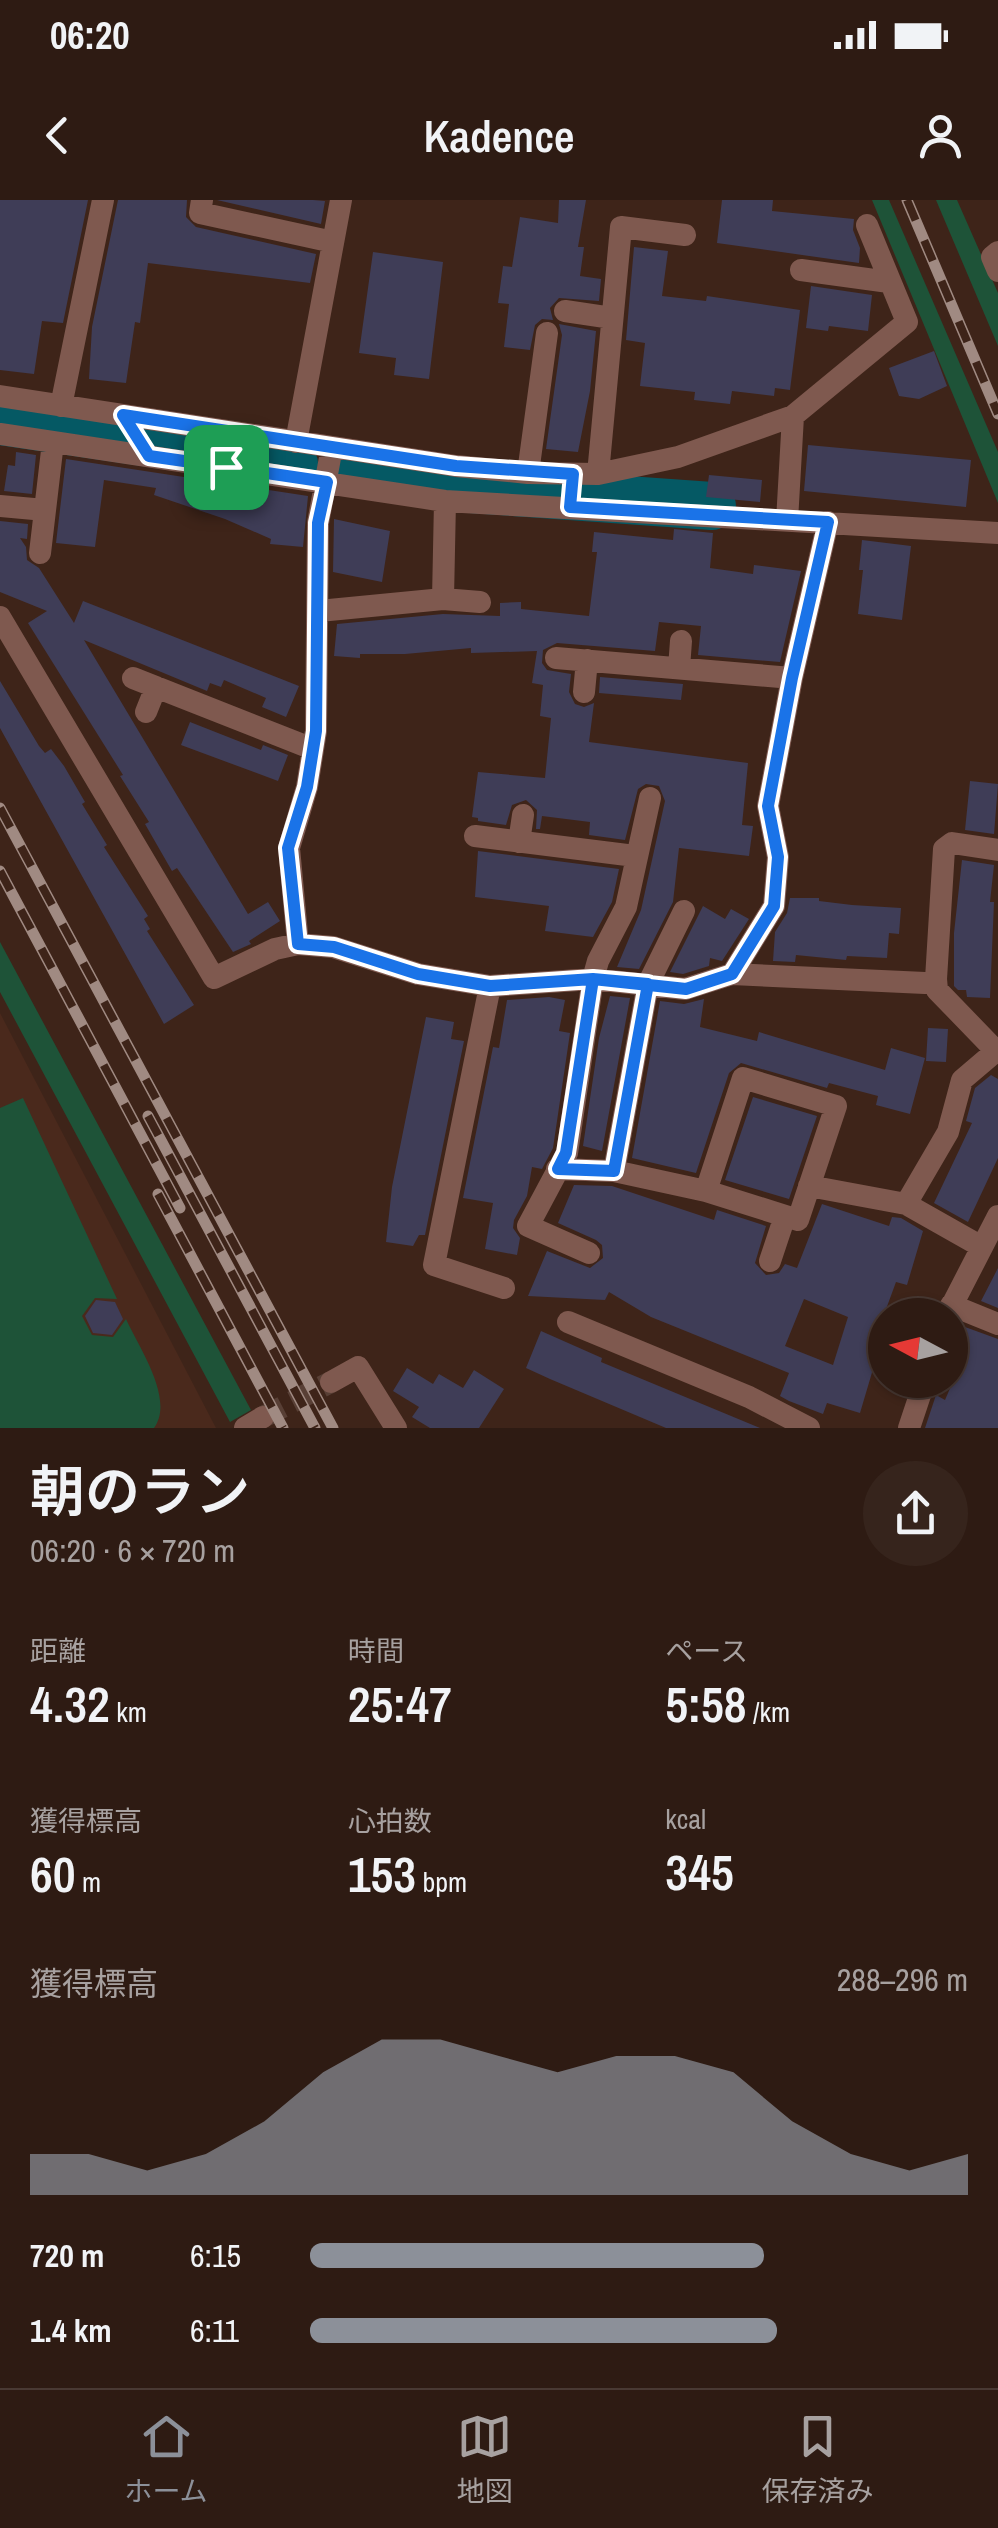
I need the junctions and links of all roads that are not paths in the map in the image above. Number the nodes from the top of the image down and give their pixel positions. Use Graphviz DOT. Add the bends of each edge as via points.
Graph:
graph roads {
  1 [pos="103,200"];
  2 [pos="202,200"];
  3 [pos="341,200"];
  4 [pos="867,225"];
  5 [pos="685,235"];
  6 [pos="333,242"];
  7 [pos="998,252"];
  8 [pos="801,270"];
  9 [pos="998,271"];
  10 [pos="888,282"];
  11 [pos="564,312"];
  12 [pos="612,318"];
  13 [pos="547,332"];
  14 [pos="0,396"];
  15 [pos="123,415"];
  16 [pos="794,416"];
  17 [pos="60,426"];
  18 [pos="0,434"];
  19 [pos="302,442"];
  20 [pos="143,446"];
  21 [pos="332,447"];
  22 [pos="528,473"];
  23 [pos="598,474"];
  24 [pos="302,478"];
  25 [pos="327,482"];
  26 [pos="571,494"];
  27 [pos="445,501"];
  28 [pos="0,506"];
  29 [pos="46,510"];
  30 [pos="787,521"];
  31 [pos="828,522"];
  32 [pos="998,534"];
  33 [pos="40,554"];
  34 [pos="444,599"];
  35 [pos="480,602"];
  36 [pos="318,611"];
  37 [pos="0,617"];
  38 [pos="681,641"];
  39 [pos="556,658"];
  40 [pos="587,660"];
  41 [pos="679,668"];
  42 [pos="133,678"];
  43 [pos="792,678"];
  44 [pos="156,687"];
  45 [pos="584,692"];
  46 [pos="146,712"];
  47 [pos="313,749"];
  48 [pos="650,798"];
  49 [pos="523,815"];
  50 [pos="474,836"];
  51 [pos="519,842"];
  52 [pos="998,850"];
  53 [pos="635,856"];
  54 [pos="684,910"];
  55 [pos="298,944"];
  56 [pos="732,974"];
  57 [pos="593,979"];
  58 [pos="936,979"];
  59 [pos="648,984"];
  60 [pos="490,986"];
  61 [pos="997,1052"];
  62 [pos="558,1169"];
  63 [pos="614,1171"];
  64 [pos="810,1186"];
  65 [pos="706,1191"];
  66 [pos="906,1204"];
  67 [pos="786,1216"];
  68 [pos="998,1216"];
  69 [pos="982,1246"];
  70 [pos="589,1253"];
  71 [pos="770,1261"];
  72 [pos="504,1288"];
  73 [pos="955,1298"];
  74 [pos="968,1315"];
  75 [pos="568,1322"];
  76 [pos="998,1324"];
  77 [pos="331,1382"];
  78 [pos="919,1398"];
  79 [pos="396,1428"];
  80 [pos="809,1428"];
  81 [pos="909,1428"];
  1 -- 17 [label="street"];
  2 -- 6 [label="street" via="200,213"];
  3 -- 6 [label="street"];
  4 -- 10 [label="street"];
  5 -- 12 [label="street" via="621,228"];
  6 -- 19 [label="street"];
  7 -- 9 [label="street" via="992,257"];
  8 -- 10 [label="street"];
  10 -- 16 [label="street" via="906,322"];
  11 -- 12 [label="street"];
  12 -- 23 [label="street"];
  13 -- 22 [label="street"];
  14 -- 17 [label="street"];
  15 -- 17 [label="street"];
  15 -- 19 [label="street"];
  15 -- 20 [label="street"];
  16 -- 23 [label="street" via="678,457"];
  16 -- 30 [label="street"];
  17 -- 18 [label="street"];
  17 -- 20 [label="street"];
  17 -- 29 [label="street"];
  19 -- 21 [label="street"];
  19 -- 24 [label="street"];
  20 -- 24 [label="street"];
  21 -- 22 [label="street"];
  21 -- 25 [label="street"];
  22 -- 26 [label="street"];
  23 -- 26 [label="street"];
  24 -- 25 [label="street"];
  25 -- 27 [label="street"];
  25 -- 36 [label="street" via="318,523"];
  26 -- 27 [label="street"];
  26 -- 30 [label="street"];
  27 -- 34 [label="street"];
  28 -- 29 [label="street"];
  29 -- 33 [label="street"];
  30 -- 31 [label="street"];
  31 -- 32 [label="street"];
  31 -- 43 [label="street"];
  34 -- 35 [label="street"];
  34 -- 36 [label="street"];
  36 -- 47 [label="street"];
  37 -- 55 [label="street" via="214,978"];
  38 -- 41 [label="street"];
  39 -- 40 [label="street"];
  40 -- 41 [label="street"];
  40 -- 45 [label="street"];
  41 -- 43 [label="street"];
  42 -- 44 [label="street"];
  43 -- 56 [label="street" via="768,806 778,857 774,906"];
  44 -- 46 [label="street"];
  44 -- 47 [label="street"];
  47 -- 55 [label="street" via="288,848"];
  48 -- 53 [label="street"];
  49 -- 51 [label="street"];
  50 -- 51 [label="street"];
  51 -- 53 [label="street"];
  52 -- 58 [label="street" via="952,843 944,849"];
  53 -- 57 [label="street" via="626,907"];
  54 -- 59 [label="street"];
  55 -- 60 [label="street"];
  56 -- 58 [label="street"];
  56 -- 59 [label="street" via="695,988"];
  57 -- 59 [label="street"];
  57 -- 60 [label="street"];
  57 -- 62 [label="street"];
  58 -- 61 [label="street" via="937,990"];
  59 -- 63 [label="street"];
  60 -- 72 [label="street" via="434,1266"];
  61 -- 66 [label="street" via="962,1080 948,1132"];
  62 -- 63 [label="street"];
  62 -- 70 [label="street" via="528,1226"];
  63 -- 65 [label="street"];
  64 -- 65 [label="street" via="836,1106 743,1078"];
  64 -- 66 [label="street"];
  64 -- 67 [label="street" via="798,1220"];
  65 -- 67 [label="street"];
  66 -- 69 [label="street"];
  67 -- 71 [label="street"];
  68 -- 69 [label="street"];
  69 -- 73 [label="street"];
  74 -- 76 [label="street"];
  75 -- 80 [label="street"];
  77 -- 79 [label="street" via="358,1366"];
  78 -- 81 [label="street"];
}
